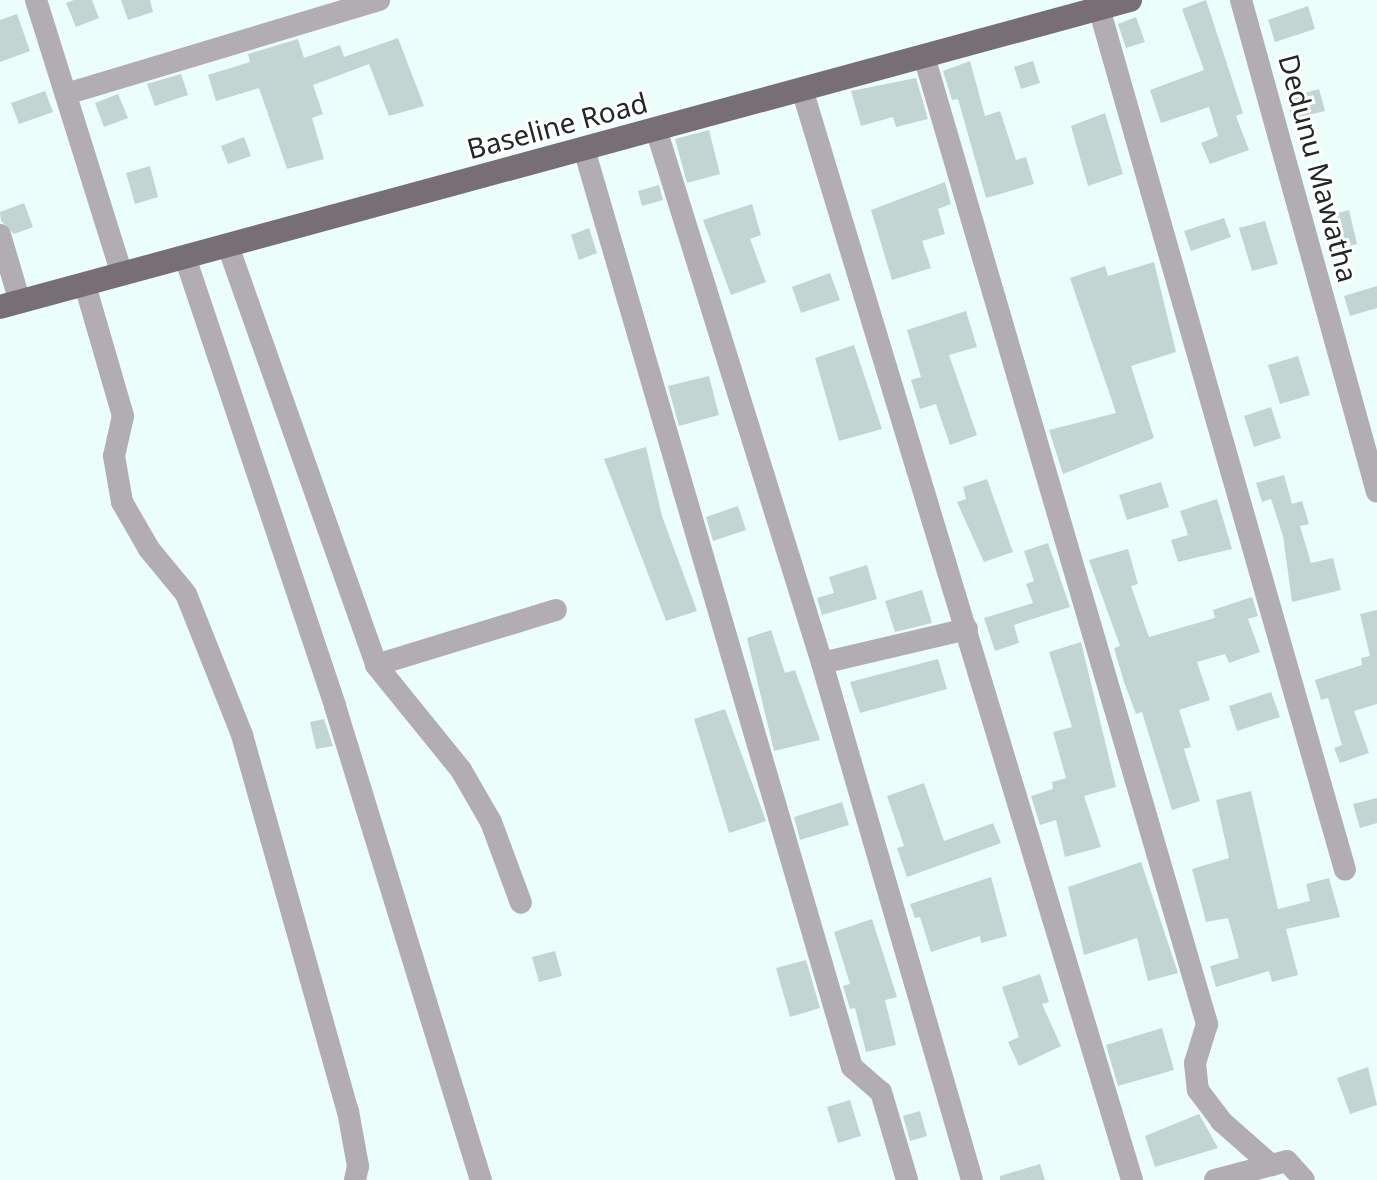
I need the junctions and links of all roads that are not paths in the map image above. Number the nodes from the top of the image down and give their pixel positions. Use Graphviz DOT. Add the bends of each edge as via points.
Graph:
graph roads {
  1 [pos="36,0"];
  2 [pos="379,0"];
  3 [pos="1130,0"];
  4 [pos="1241,0"];
  5 [pos="1099,8"];
  6 [pos="924,56"];
  7 [pos="802,89"];
  8 [pos="66,94"];
  9 [pos="656,129"];
  10 [pos="584,149"];
  11 [pos="0,235"];
  12 [pos="228,246"];
  13 [pos="185,257"];
  14 [pos="122,274"];
  15 [pos="85,285"];
  16 [pos="10,305"];
  17 [pos="1377,492"];
  18 [pos="556,610"];
  19 [pos="967,629"];
  20 [pos="822,663"];
  21 [pos="376,665"];
  22 [pos="1345,870"];
  23 [pos="521,903"];
  24 [pos="1271,1165"];
  25 [pos="355,1180"];
  26 [pos="481,1180"];
  27 [pos="907,1180"];
  28 [pos="972,1180"];
  29 [pos="1132,1180"];
  30 [pos="1215,1180"];
  31 [pos="1304,1180"];
  1 -- 8 [label="street"];
  2 -- 8 [label="street"];
  3 -- 5 [label="main road, Baseline Road"];
  4 -- 17 [label="street, Dedunu Mawatha"];
  5 -- 6 [label="main road, Baseline Road"];
  5 -- 22 [label="street"];
  6 -- 7 [label="main road, Baseline Road"];
  6 -- 24 [label="street" via="1207,1024 1195,1063 1198,1090 1221,1121"];
  7 -- 9 [label="main road, Baseline Road"];
  7 -- 19 [label="street"];
  8 -- 14 [label="street"];
  9 -- 10 [label="main road, Baseline Road"];
  9 -- 20 [label="street"];
  10 -- 12 [label="main road, Baseline Road"];
  10 -- 27 [label="street" via="852,1067 881,1092"];
  11 -- 16 [label="street"];
  12 -- 13 [label="main road, Baseline Road"];
  12 -- 21 [label="street"];
  13 -- 14 [label="main road, Baseline Road"];
  13 -- 26 [label="street" via="335,706"];
  14 -- 15 [label="main road, Baseline Road"];
  15 -- 16 [label="main road, Baseline Road"];
  15 -- 25 [label="street" via="123,416 114,456 122,502 149,549 186,594 242,735 348,1111 358,1166"];
  18 -- 21 [label="street"];
  19 -- 20 [label="street"];
  19 -- 29 [label="street"];
  20 -- 28 [label="street"];
  21 -- 23 [label="street" via="461,770 491,822"];
  24 -- 30 [label="street"];
  24 -- 31 [label="street" via="1287,1161"];
}
